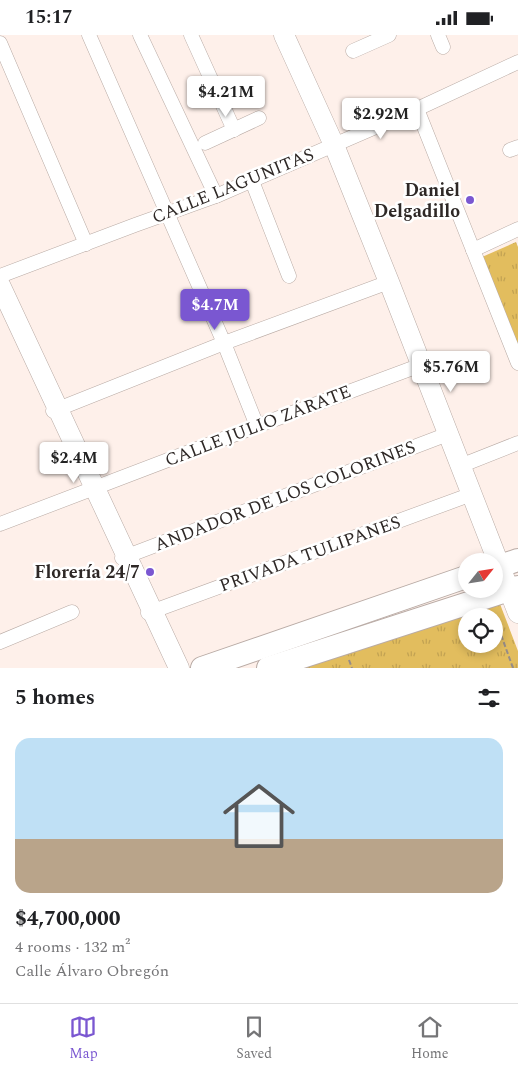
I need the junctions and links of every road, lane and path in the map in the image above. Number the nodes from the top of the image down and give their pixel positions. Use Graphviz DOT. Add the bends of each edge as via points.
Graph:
graph roads {
  1 [pos="89,35"];
  2 [pos="140,35"];
  3 [pos="284,35"];
  4 [pos="193,36"];
  5 [pos="383,36"];
  6 [pos="0,43"];
  7 [pos="353,51"];
  8 [pos="518,62"];
  9 [pos="417,109"];
  10 [pos="259,118"];
  11 [pos="234,130"];
  12 [pos="205,143"];
  13 [pos="334,145"];
  14 [pos="252,181"];
  15 [pos="216,196"];
  16 [pos="168,213"];
  17 [pos="518,229"];
  18 [pos="86,244"];
  19 [pos="473,250"];
  20 [pos="288,275"];
  21 [pos="0,276"];
  22 [pos="389,282"];
  23 [pos="0,285"];
  24 [pos="224,343"];
  25 [pos="518,363"];
  26 [pos="421,365"];
  27 [pos="56,409"];
  28 [pos="257,426"];
  29 [pos="448,434"];
  30 [pos="518,443"];
  31 [pos="460,466"];
  32 [pos="95,487"];
  33 [pos="472,495"];
  34 [pos="0,524"];
  35 [pos="124,556"];
  36 [pos="504,565"];
  37 [pos="458,580"];
  38 [pos="514,589"];
  39 [pos="72,612"];
  40 [pos="150,612"];
  41 [pos="518,613"];
  42 [pos="503,640"];
  43 [pos="0,642"];
  44 [pos="349,660"];
  45 [pos="179,668"];
  46 [pos="202,668"];
  47 [pos="268,668"];
  48 [pos="352,668"];
  49 [pos="513,668"];
  1 -- 16 [label="street"];
  2 -- 15 [label="street"];
  3 -- 13 [label="main road"];
  4 -- 11 [label="street"];
  5 -- 7 [label="street"];
  6 -- 18 [label="street"];
  8 -- 9 [label="street, CALLE LAGUNITAS"];
  9 -- 13 [label="street, CALLE LAGUNITAS"];
  9 -- 19 [label="street"];
  10 -- 11 [label="street"];
  11 -- 12 [label="street"];
  13 -- 14 [label="street, CALLE LAGUNITAS"];
  13 -- 22 [label="main road"];
  14 -- 15 [label="street, CALLE LAGUNITAS"];
  14 -- 20 [label="street"];
  15 -- 16 [label="street, CALLE LAGUNITAS"];
  16 -- 18 [label="street, CALLE LAGUNITAS"];
  16 -- 24 [label="street"];
  17 -- 19 [label="street"];
  18 -- 21 [label="street, CALLE LAGUNITAS"];
  19 -- 25 [label="street"];
  22 -- 24 [label="street"];
  22 -- 26 [label="main road"];
  23 -- 27 [label="main road"];
  24 -- 27 [label="street"];
  24 -- 28 [label="street"];
  26 -- 28 [label="street, CALLE JULIO ZÁRATE"];
  26 -- 29 [label="main road"];
  27 -- 32 [label="main road"];
  28 -- 32 [label="street, CALLE JULIO ZÁRATE"];
  29 -- 31 [label="main road"];
  29 -- 35 [label="street, ANDADOR DE LOS COLORINES"];
  30 -- 31 [label="street"];
  31 -- 33 [label="main road"];
  32 -- 34 [label="street, CALLE JULIO ZÁRATE"];
  32 -- 35 [label="main road"];
  33 -- 36 [label="main road"];
  33 -- 40 [label="street, PRIVADA TULIPANES"];
  35 -- 40 [label="main road"];
  36 -- 38 [label="main road"];
  37 -- 46 [label="main road"];
  38 -- 41 [label="main road"];
  38 -- 47 [label="main road"];
  39 -- 43 [label="street"];
  40 -- 45 [label="main road"];
  42 -- 49 [label="path"];
  44 -- 48 [label="path"];
}
